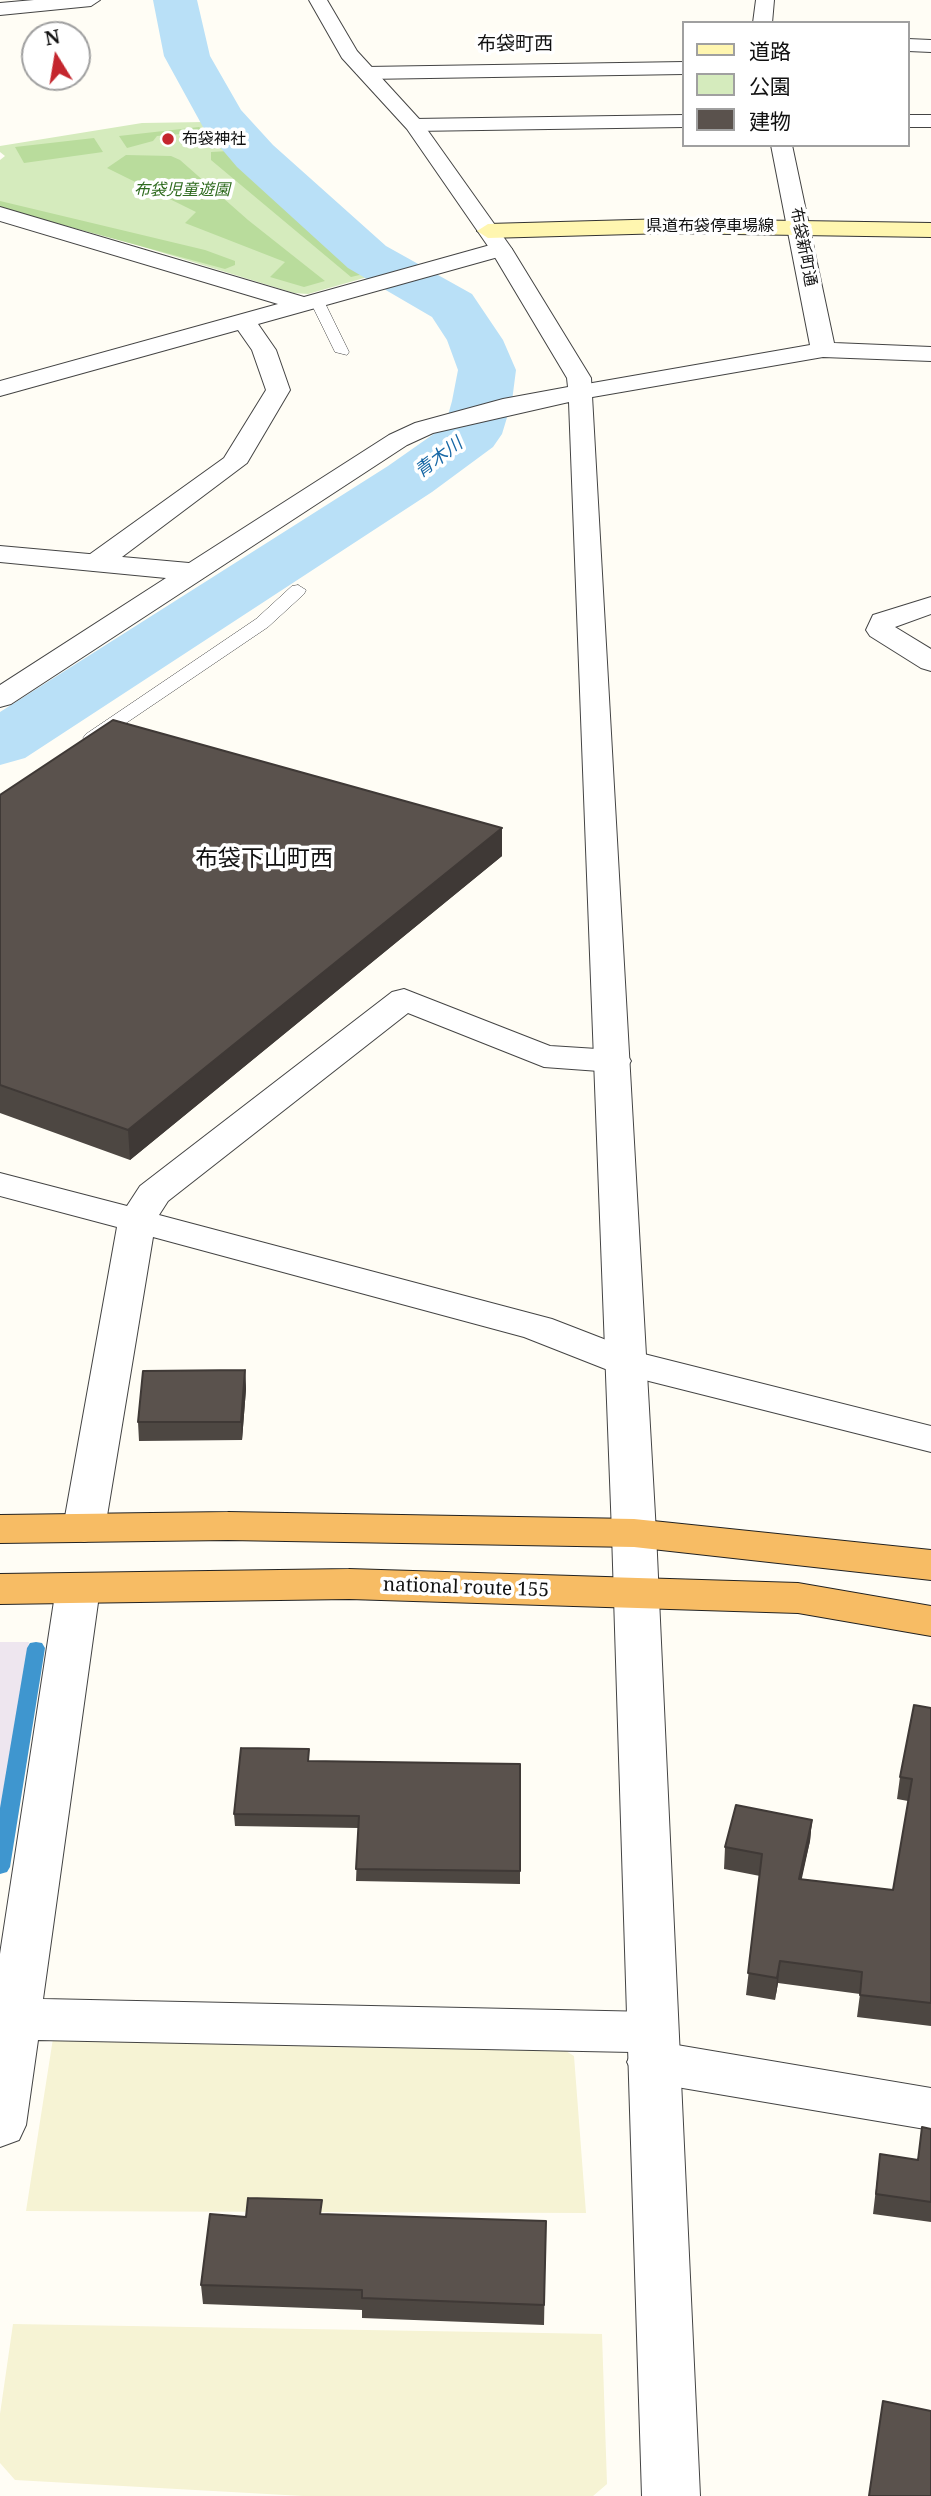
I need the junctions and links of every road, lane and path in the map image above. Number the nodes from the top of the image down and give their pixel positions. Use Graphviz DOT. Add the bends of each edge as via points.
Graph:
graph roads {
  1 [pos="91,0"];
  2 [pos="318,0"];
  3 [pos="765,0"];
  4 [pos="0,9"];
  5 [pos="761,21"];
  6 [pos="910,45"];
  7 [pos="931,46"];
  8 [pos="682,68"];
  9 [pos="366,73"];
  10 [pos="682,121"];
  11 [pos="910,121"];
  12 [pos="931,121"];
  13 [pos="414,125"];
  14 [pos="781,147"];
  15 [pos="0,214"];
  16 [pos="800,227"];
  17 [pos="931,230"];
  18 [pos="495,240"];
  19 [pos="308,301"];
  20 [pos="244,321"];
  21 [pos="823,350"];
  22 [pos="342,352"];
  23 [pos="931,354"];
  24 [pos="0,389"];
  25 [pos="581,391"];
  26 [pos="0,554"];
  27 [pos="96,563"];
  28 [pos="192,572"];
  29 [pos="298,590"];
  30 [pos="931,606"];
  31 [pos="931,663"];
  32 [pos="0,698"];
  33 [pos="80,747"];
  34 [pos="613,1061"];
  35 [pos="0,1184"];
  36 [pos="137,1220"];
  37 [pos="627,1363"];
  38 [pos="931,1439"];
  39 [pos="84,1528"];
  40 [pos="0,1529"];
  41 [pos="634,1533"];
  42 [pos="931,1565"];
  43 [pos="78,1588"];
  44 [pos="0,1589"];
  45 [pos="634,1593"];
  46 [pos="931,1621"];
  47 [pos="16,2019"];
  48 [pos="652,2047"];
  49 [pos="931,2109"];
  50 [pos="0,2125"];
  51 [pos="670,2496"];
  1 -- 4 [label="street"];
  2 -- 9 [label="street" via="349,54"];
  3 -- 5 [label="street"];
  6 -- 7 [label="street"];
  8 -- 9 [label="street"];
  9 -- 13 [label="street"];
  10 -- 13 [label="street"];
  11 -- 12 [label="street"];
  13 -- 18 [label="street"];
  14 -- 16 [label="street, 布袋新町通"];
  15 -- 19 [label="street"];
  16 -- 17 [label="main road, 県道布袋停車場線"];
  16 -- 18 [label="main road, 県道布袋停車場線" via="550,227"];
  16 -- 21 [label="street, 布袋新町通"];
  18 -- 19 [label="street" via="411,273"];
  18 -- 25 [label="street" via="579,378"];
  19 -- 20 [label="street"];
  19 -- 22 [label="lane"];
  20 -- 24 [label="street"];
  20 -- 27 [label="street" via="264,351 278,390 234,463"];
  21 -- 23 [label="street"];
  21 -- 25 [label="street"];
  25 -- 28 [label="street" via="437,425 373,454"];
  25 -- 34 [label="street"];
  26 -- 27 [label="street"];
  27 -- 28 [label="street"];
  28 -- 32 [label="street"];
  29 -- 33 [label="lane" via="261,623"];
  30 -- 31 [label="street" via="883,621 880,630"];
  34 -- 36 [label="street" via="544,1056 404,999 153,1194"];
  34 -- 37 [label="street"];
  35 -- 36 [label="street"];
  36 -- 37 [label="street" via="538,1328"];
  36 -- 39 [label="street"];
  37 -- 38 [label="street"];
  37 -- 41 [label="street"];
  39 -- 40 [label="highway"];
  39 -- 41 [label="highway"];
  41 -- 42 [label="highway"];
  41 -- 45 [label="street"];
  43 -- 44 [label="highway, national route 155"];
  43 -- 45 [label="highway, national route 155" via="349,1584"];
  43 -- 47 [label="street"];
  45 -- 46 [label="highway, national route 155" via="798,1598"];
  45 -- 48 [label="street"];
  47 -- 48 [label="street"];
  47 -- 50 [label="street"];
  48 -- 49 [label="street"];
  48 -- 51 [label="street"];
}
